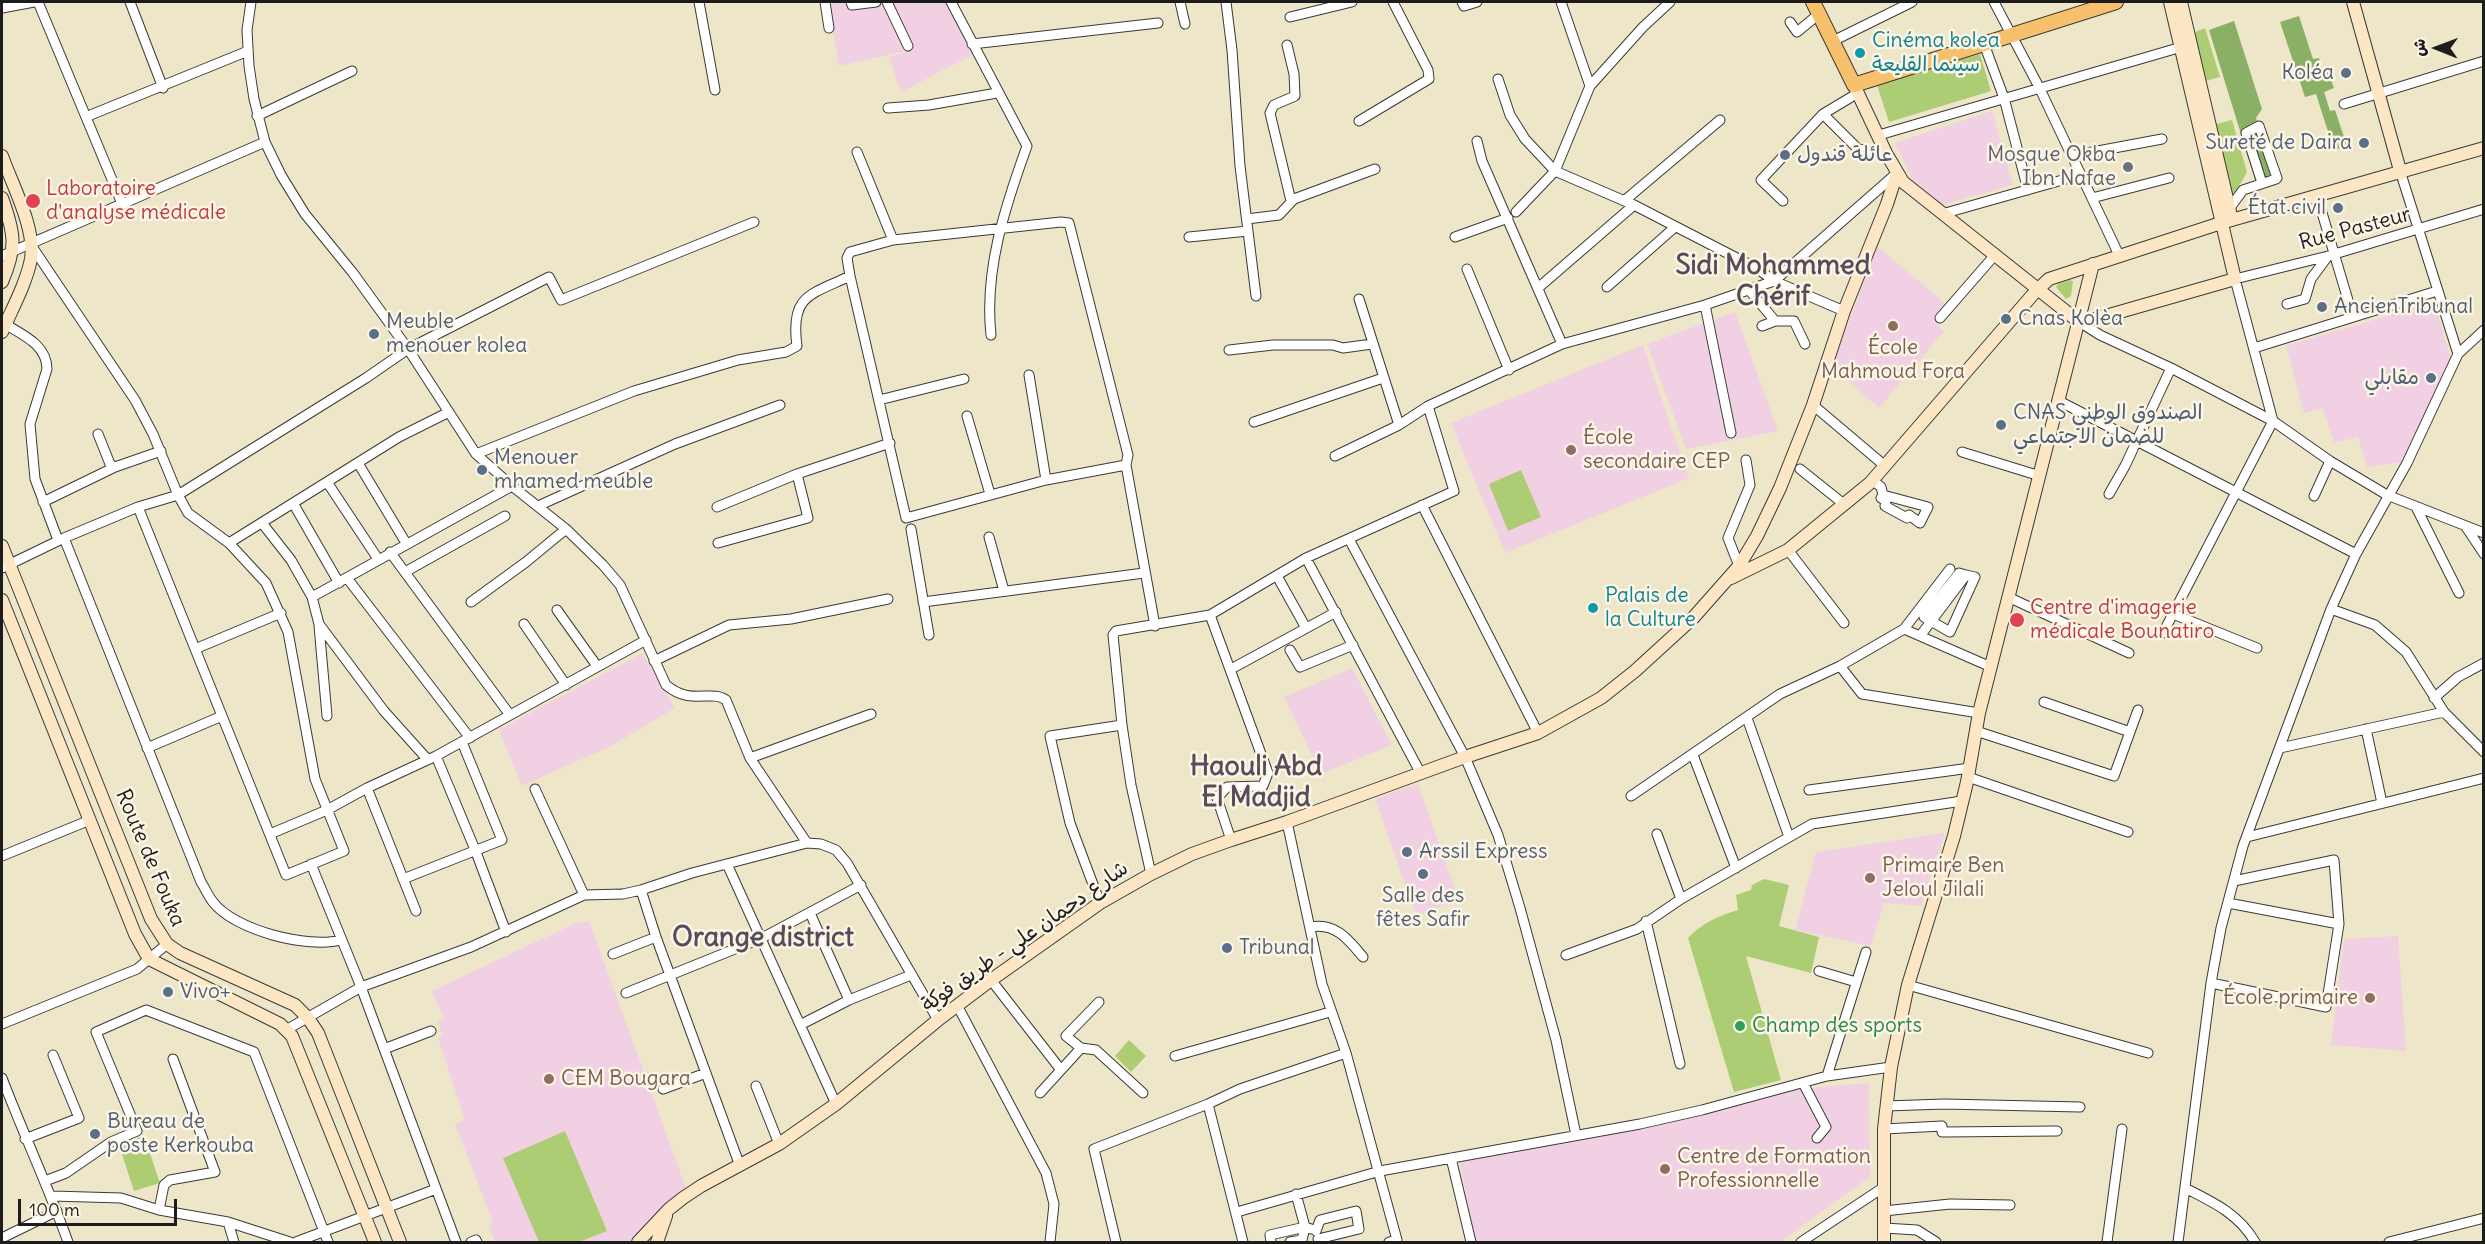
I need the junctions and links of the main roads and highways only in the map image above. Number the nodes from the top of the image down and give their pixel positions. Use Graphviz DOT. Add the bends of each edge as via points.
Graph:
graph roads {
  1 [pos="2116,2"];
  2 [pos="2170,2"];
  3 [pos="2181,2"];
  4 [pos="2354,2"];
  5 [pos="1816,8"];
  6 [pos="2186,45"];
  7 [pos="1856,89"];
  8 [pos="2484,148"];
  9 [pos="2,156"];
  10 [pos="1897,172"];
  11 [pos="2401,174"];
  12 [pos="2,198"];
  13 [pos="2228,217"];
  14 [pos="8,254"];
  15 [pos="2093,264"];
  16 [pos="2,282"];
  17 [pos="2039,288"];
  18 [pos="2078,321"];
  19 [pos="3,328"];
  20 [pos="2,546"];
  21 [pos="5,566"];
  22 [pos="1725,582"];
  23 [pos="2,600"];
  24 [pos="669,1209"];
  25 [pos="375,1242"];
  26 [pos="400,1242"];
  27 [pos="638,1242"];
  28 [pos="657,1242"];
  29 [pos="1884,1242"];
  1 -- 7 [label="main road"];
  2 -- 6 [label="main road"];
  3 -- 6 [label="main road"];
  4 -- 11 [label="main road"];
  5 -- 7 [label="main road"];
  6 -- 13 [label="main road"];
  7 -- 10 [label="main road"];
  8 -- 11 [label="main road"];
  9 -- 19 [label="main road" via="32,245 24,280"];
  10 -- 17 [label="main road" via="1912,190"];
  10 -- 22 [label="main road, شارع دحمان علي - طريق فوكة" via="1844,311 1814,405 1780,488 1739,566"];
  11 -- 13 [label="main road"];
  12 -- 14 [label="main road" via="10,220"];
  13 -- 15 [label="main road"];
  13 -- 18 [label="main road" via="2235,279 2095,320"];
  14 -- 16 [label="main road"];
  15 -- 17 [label="main road" via="2049,279"];
  15 -- 18 [label="main road"];
  17 -- 18 [label="main road"];
  17 -- 22 [label="main road" via="1872,480 1788,550"];
  18 -- 29 [label="main road" via="1979,713 1954,836 1908,985 1886,1106"];
  20 -- 21 [label="main road, Route de Fouka"];
  21 -- 26 [label="main road, Route de Fouka" via="151,920 167,944 180,953 295,1005 308,1018 318,1033"];
  22 -- 24 [label="main road, شارع دحمان علي - طريق فوكة" via="1635,672 1601,698 1538,733 1192,854 1100,903 957,1005 836,1104"];
  23 -- 25 [label="main road, Route de Fouka" via="135,934 149,959 280,1024 292,1036"];
  24 -- 27 [label="main road, شارع دحمان علي - طريق فوكة"];
  24 -- 28 [label="main road"];
}
